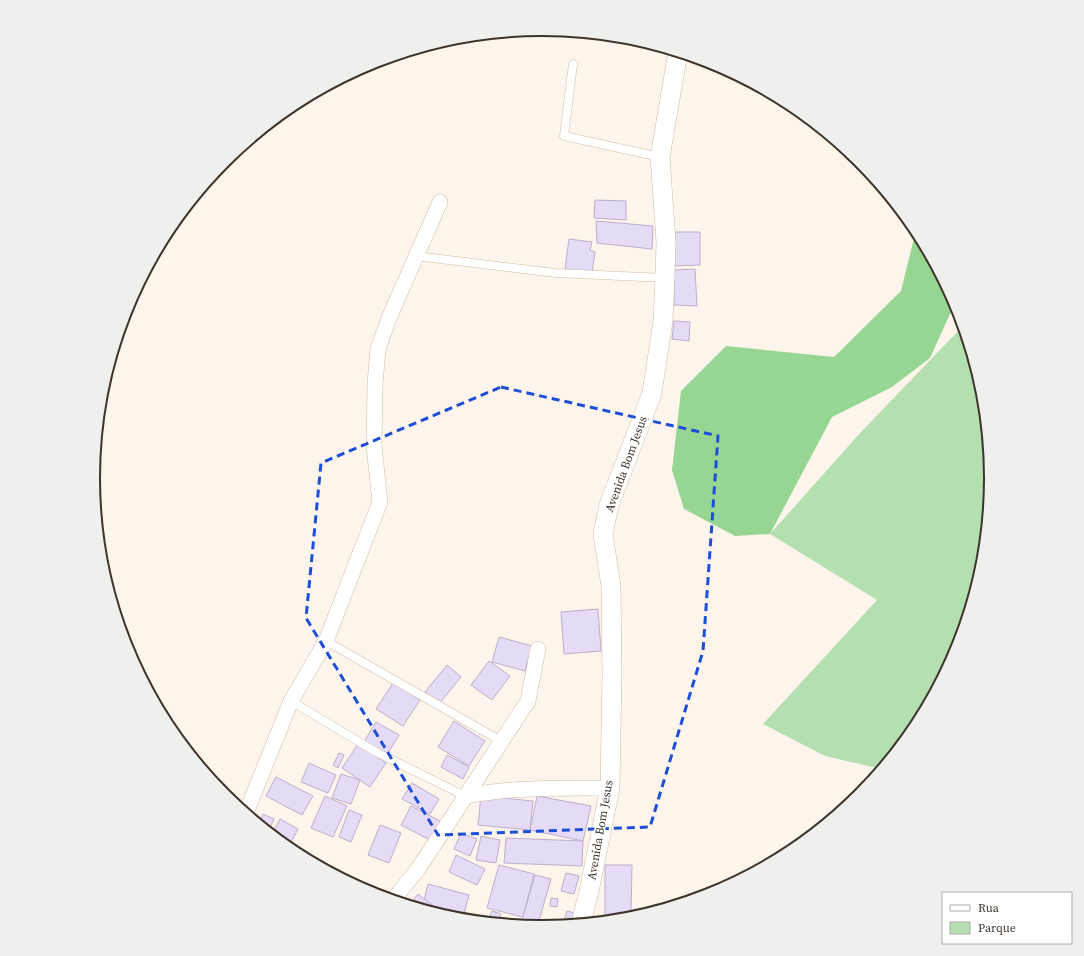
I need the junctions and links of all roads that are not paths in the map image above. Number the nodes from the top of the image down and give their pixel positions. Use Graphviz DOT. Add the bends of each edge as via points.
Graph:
graph roads {
  1 [pos="677,57"];
  2 [pos="573,64"];
  3 [pos="660,156"];
  4 [pos="440,202"];
  5 [pos="416,256"];
  6 [pos="665,278"];
  7 [pos="326,641"];
  8 [pos="538,649"];
  9 [pos="291,701"];
  10 [pos="501,741"];
  11 [pos="610,788"];
  12 [pos="466,796"];
  13 [pos="248,808"];
  14 [pos="397,896"];
  15 [pos="582,918"];
  1 -- 3 [label="street, Avenida Bom Jesus"];
  2 -- 3 [label="lane" via="564,136"];
  3 -- 6 [label="street, Avenida Bom Jesus" via="666,242"];
  4 -- 5 [label="street"];
  5 -- 6 [label="lane" via="556,273"];
  5 -- 7 [label="street" via="378,349 374,446 380,502"];
  6 -- 11 [label="street, Avenida Bom Jesus" via="663,321 652,393 609,505 603,534 611,586"];
  7 -- 9 [label="street"];
  7 -- 10 [label="lane"];
  8 -- 10 [label="street" via="528,701"];
  9 -- 12 [label="lane" via="376,752"];
  9 -- 13 [label="street"];
  10 -- 12 [label="street"];
  11 -- 12 [label="street" via="529,788"];
  11 -- 15 [label="street, Avenida Bom Jesus"];
  12 -- 14 [label="street" via="418,869"];
}
